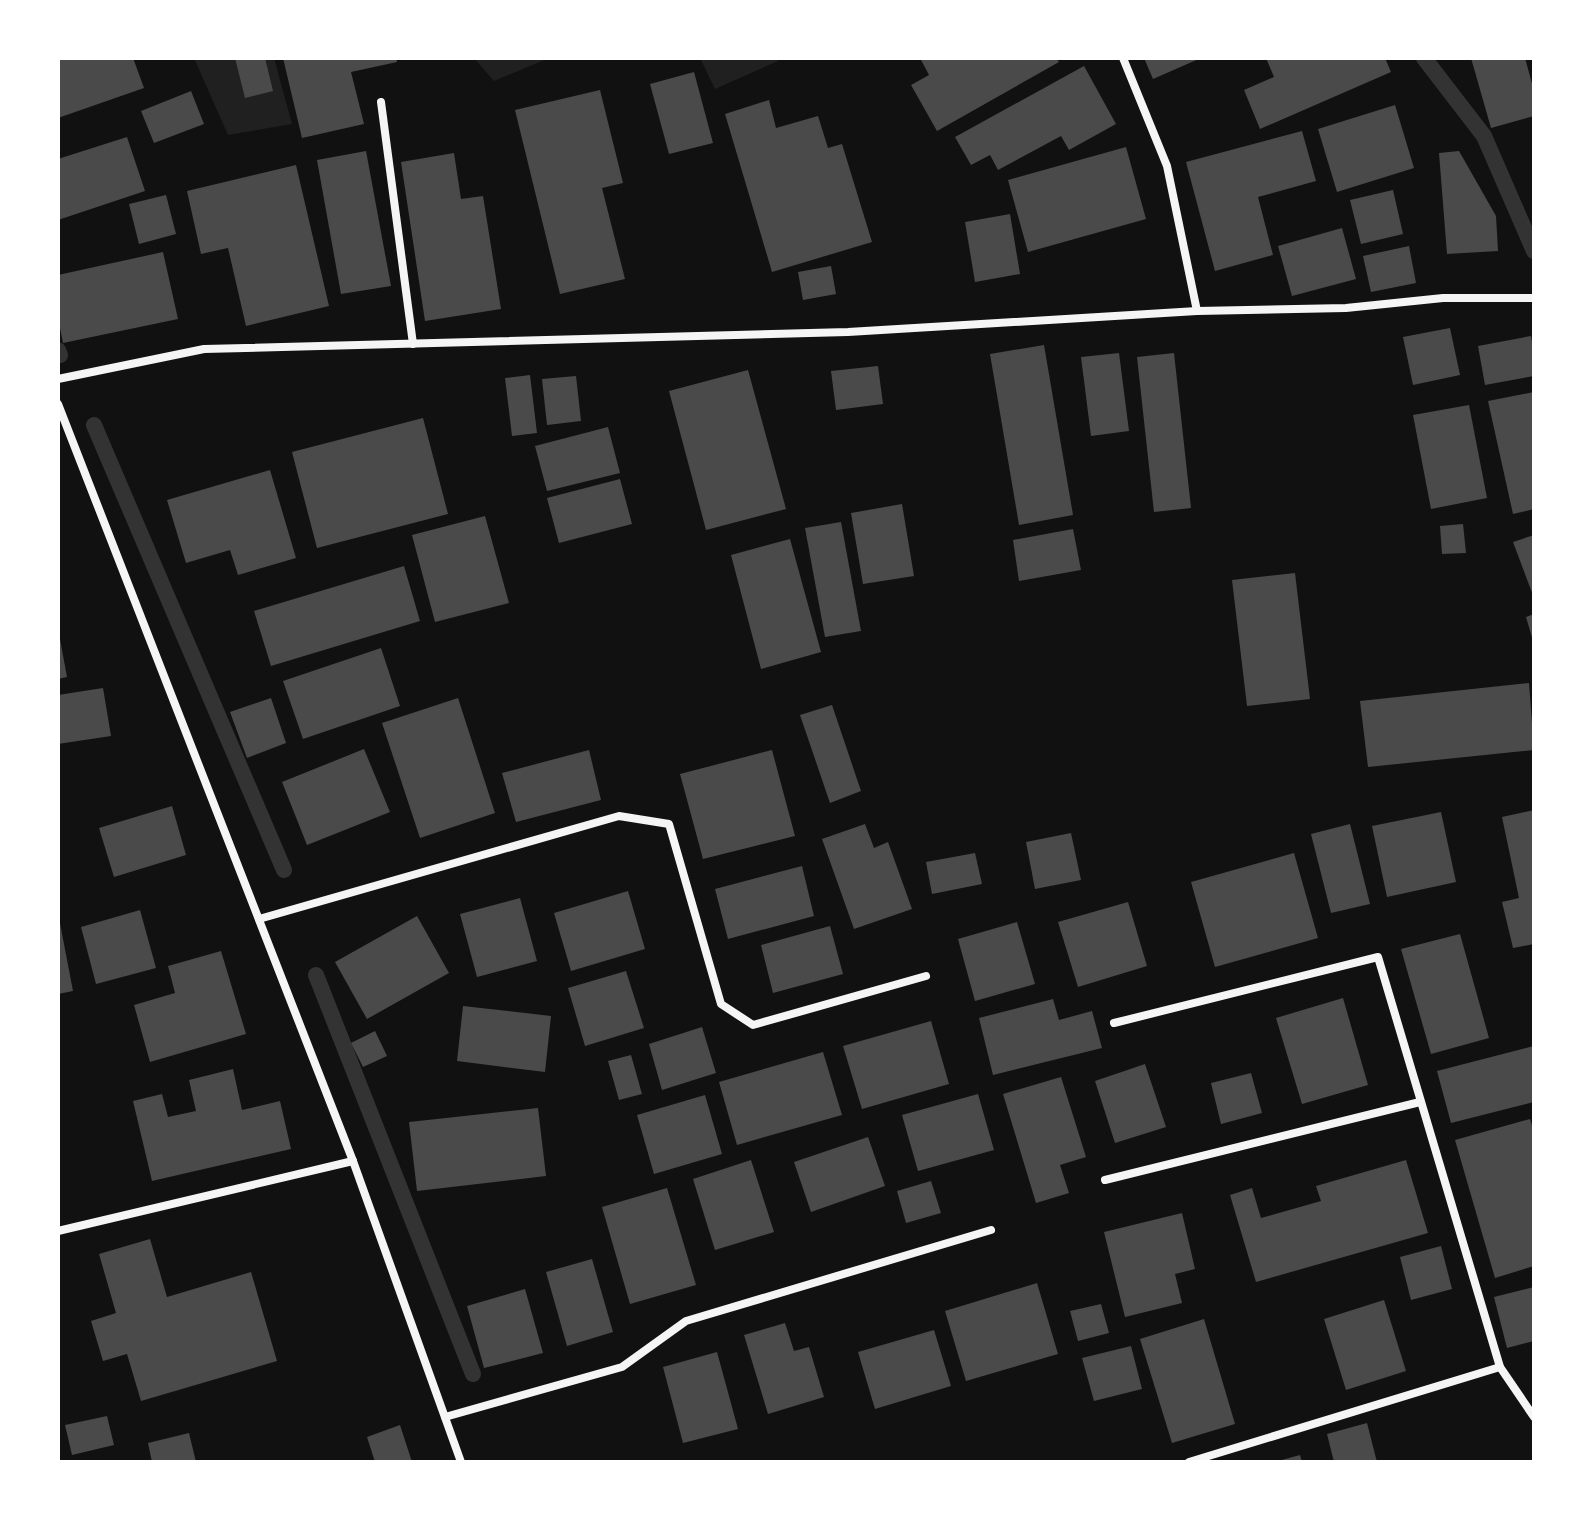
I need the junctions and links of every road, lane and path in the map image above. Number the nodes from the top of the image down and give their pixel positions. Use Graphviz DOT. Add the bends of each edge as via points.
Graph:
graph roads {
  1 [pos="1123,58"];
  2 [pos="381,102"];
  3 [pos="1534,298"];
  4 [pos="1197,311"];
  5 [pos="413,344"];
  6 [pos="58,379"];
  7 [pos="58,404"];
  8 [pos="259,919"];
  9 [pos="926,976"];
  10 [pos="1114,1023"];
  11 [pos="1420,1102"];
  12 [pos="353,1161"];
  13 [pos="1105,1180"];
  14 [pos="991,1230"];
  15 [pos="58,1231"];
  16 [pos="1500,1367"];
  17 [pos="445,1417"];
  18 [pos="1534,1417"];
  19 [pos="461,1462"];
  20 [pos="1189,1462"];
  1 -- 4 [label="street" via="1167,166"];
  2 -- 5 [label="street"];
  3 -- 4 [label="street"];
  4 -- 5 [label="street" via="848,332"];
  5 -- 6 [label="street" via="204,349"];
  7 -- 8 [label="street"];
  8 -- 9 [label="street" via="619,816 669,824 721,1004 753,1025"];
  8 -- 12 [label="street"];
  10 -- 11 [label="street" via="1378,957"];
  11 -- 13 [label="street"];
  11 -- 16 [label="street"];
  12 -- 15 [label="street"];
  12 -- 17 [label="street"];
  14 -- 17 [label="street" via="686,1321 622,1367"];
  16 -- 18 [label="street"];
  16 -- 20 [label="street"];
  17 -- 19 [label="street"];
}
